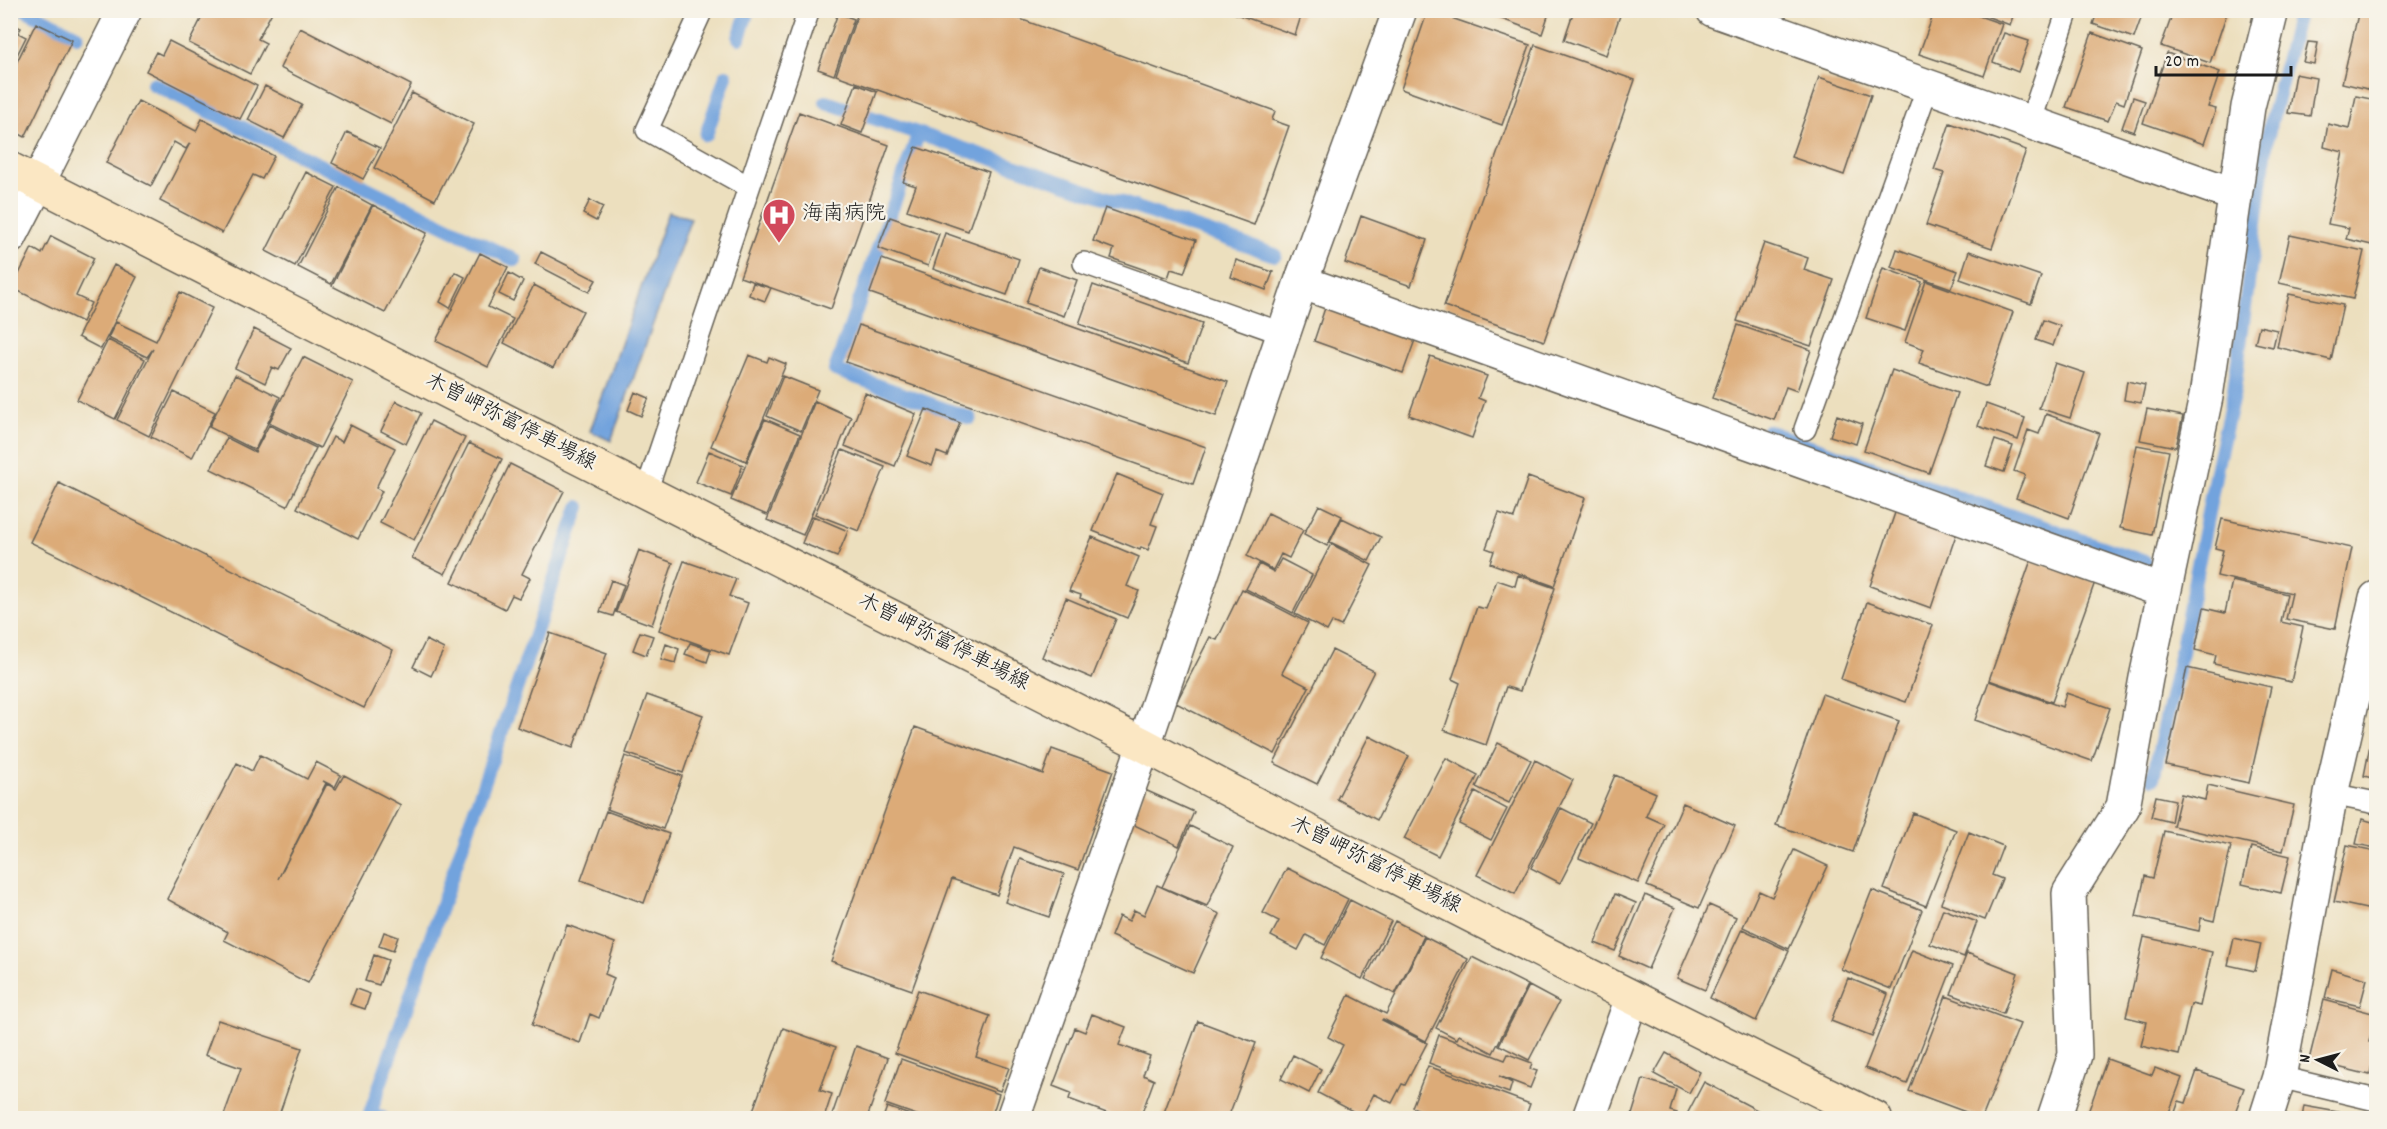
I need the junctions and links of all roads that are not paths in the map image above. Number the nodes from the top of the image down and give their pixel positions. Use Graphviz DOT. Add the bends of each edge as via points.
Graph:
graph roads {
  1 [pos="125,10"];
  2 [pos="702,10"];
  3 [pos="809,10"];
  4 [pos="1400,10"];
  5 [pos="1713,10"];
  6 [pos="2068,10"];
  7 [pos="2272,10"];
  8 [pos="1928,86"];
  9 [pos="2030,123"];
  10 [pos="24,176"];
  11 [pos="749,187"];
  12 [pos="2235,195"];
  13 [pos="10,237"];
  14 [pos="1084,263"];
  15 [pos="1301,282"];
  16 [pos="1284,334"];
  17 [pos="1805,429"];
  18 [pos="646,492"];
  19 [pos="2164,591"];
  20 [pos="2376,598"];
  21 [pos="1144,745"];
  22 [pos="2331,794"];
  23 [pos="2376,803"];
  24 [pos="1632,998"];
  25 [pos="2279,1077"];
  26 [pos="2376,1100"];
  27 [pos="1013,1119"];
  28 [pos="1589,1119"];
  29 [pos="1875,1119"];
  30 [pos="2054,1119"];
  31 [pos="2266,1119"];
  1 -- 10 [label="street"];
  2 -- 11 [label="lane" via="647,130"];
  3 -- 11 [label="lane"];
  4 -- 15 [label="street"];
  5 -- 8 [label="street"];
  6 -- 9 [label="lane"];
  7 -- 12 [label="street" via="2248,106"];
  8 -- 9 [label="street"];
  8 -- 17 [label="lane"];
  9 -- 12 [label="street"];
  10 -- 13 [label="street"];
  10 -- 18 [label="main road, 木曽岬弥富停車場線"];
  11 -- 18 [label="lane"];
  12 -- 19 [label="street" via="2206,397"];
  14 -- 16 [label="lane"];
  15 -- 16 [label="street"];
  15 -- 19 [label="street"];
  16 -- 21 [label="street"];
  18 -- 21 [label="main road, 木曽岬弥富停車場線"];
  19 -- 30 [label="street" via="2123,807 2069,893 2075,1055"];
  20 -- 22 [label="street"];
  21 -- 24 [label="main road, 木曽岬弥富停車場線"];
  21 -- 27 [label="street"];
  22 -- 23 [label="lane"];
  22 -- 25 [label="street"];
  24 -- 28 [label="street"];
  24 -- 29 [label="main road, 木曽岬弥富停車場線"];
  25 -- 26 [label="lane"];
  25 -- 31 [label="street"];
}
